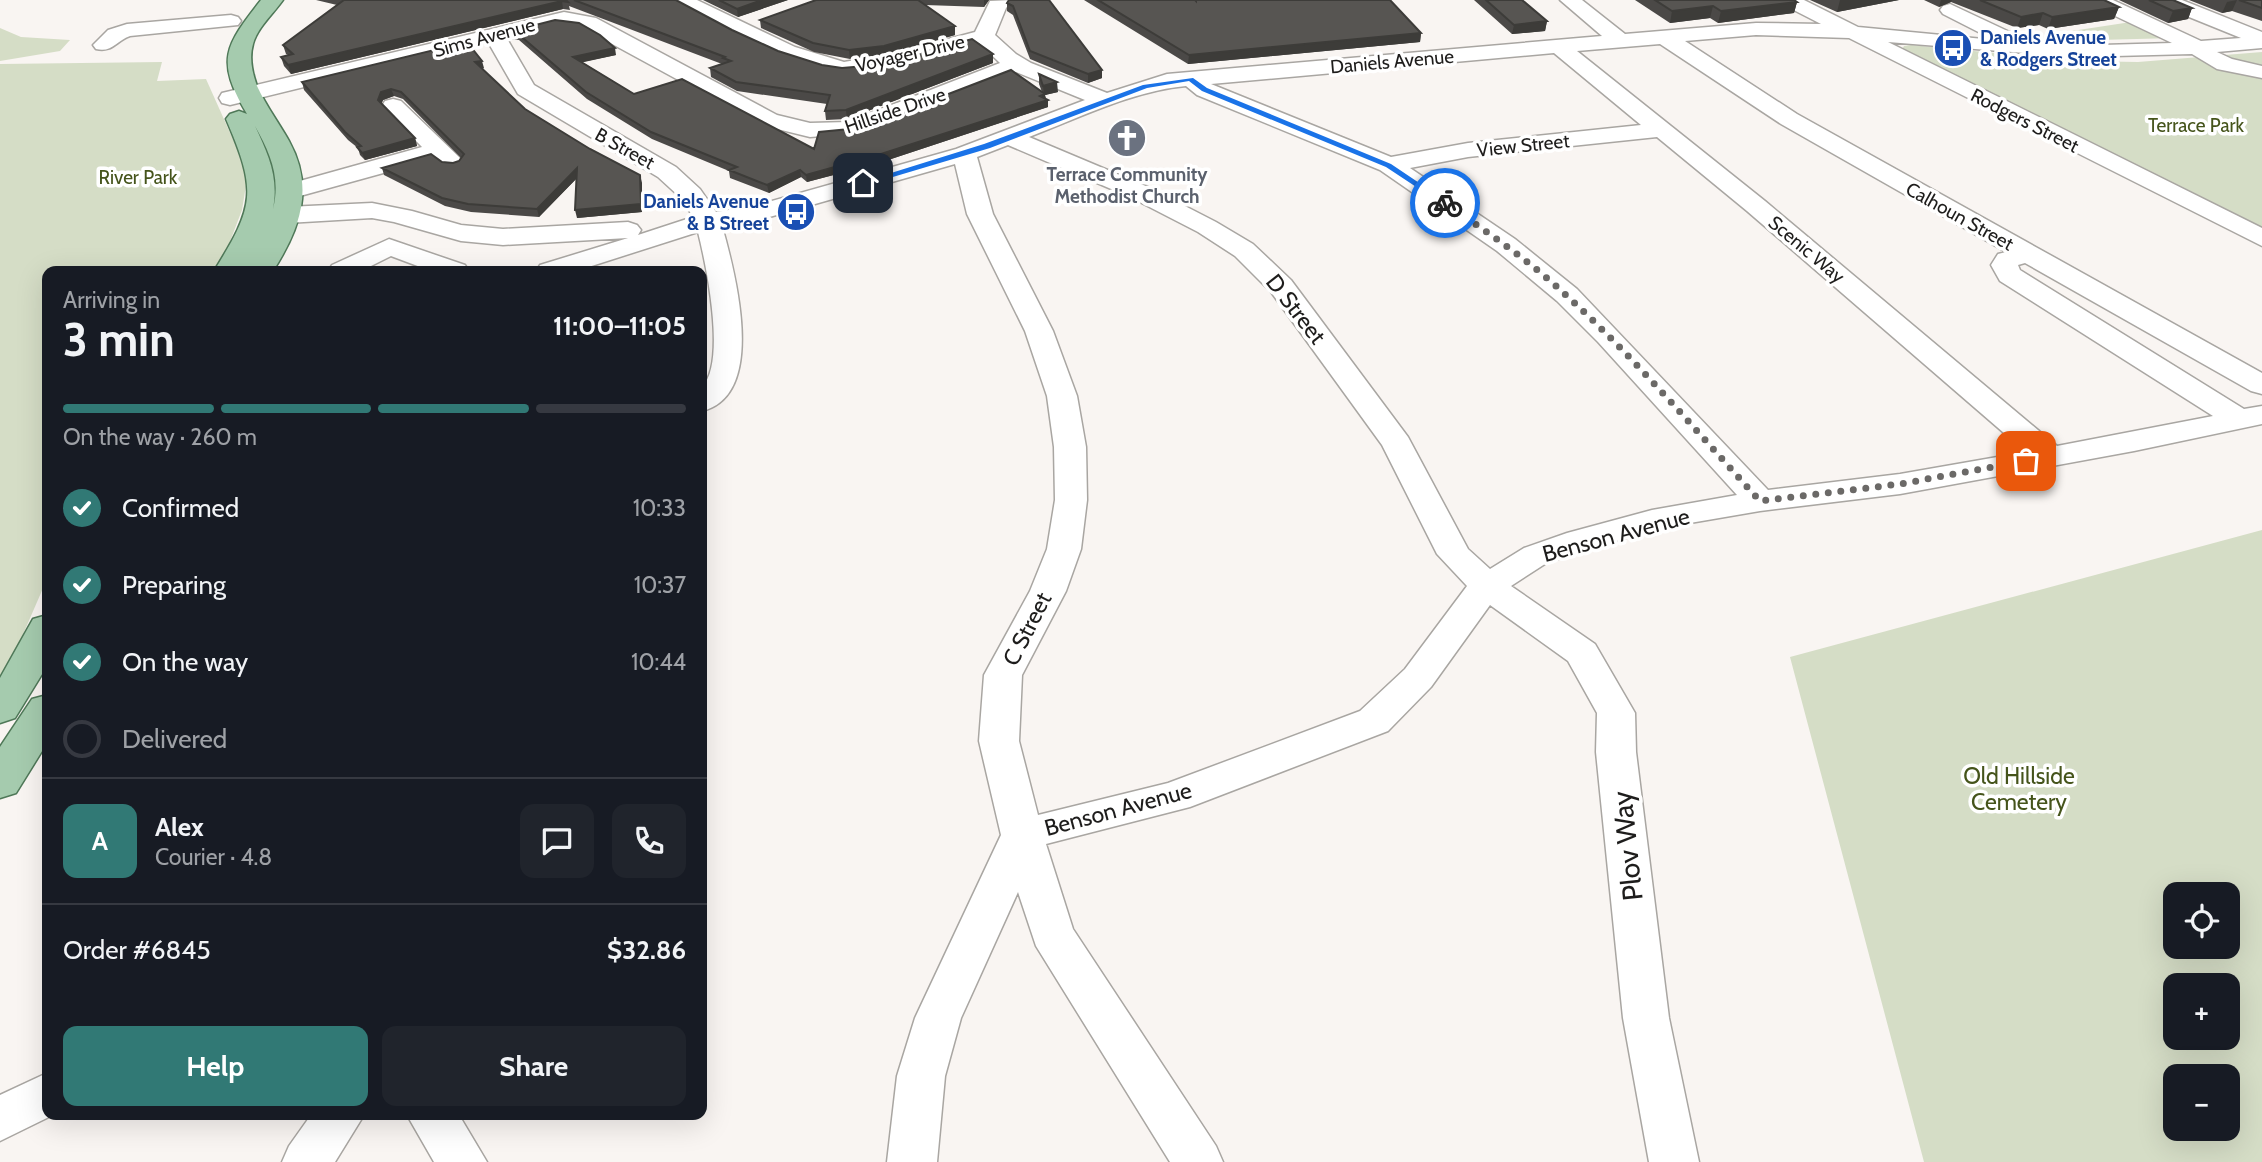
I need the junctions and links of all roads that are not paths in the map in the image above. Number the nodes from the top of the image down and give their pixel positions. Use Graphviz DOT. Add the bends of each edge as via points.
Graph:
graph roads {
  1 [pos="217,0"];
  2 [pos="247,0"];
  3 [pos="272,0"];
  4 [pos="682,0"];
  5 [pos="1003,0"];
  6 [pos="1570,0"];
  7 [pos="1789,0"];
  8 [pos="2096,0"];
  9 [pos="2164,0"];
  10 [pos="169,6"];
  11 [pos="1950,10"];
  12 [pos="574,17"];
  13 [pos="764,19"];
  14 [pos="231,21"];
  15 [pos="738,27"];
  16 [pos="1853,32"];
  17 [pos="494,35"];
  18 [pos="984,36"];
  19 [pos="1664,37"];
  20 [pos="2262,40"];
  21 [pos="1620,41"];
  22 [pos="103,46"];
  23 [pos="1558,46"];
  24 [pos="2197,48"];
  25 [pos="2027,49"];
  26 [pos="1017,64"];
  27 [pos="2262,72"];
  28 [pos="1191,79"];
  29 [pos="240,96"];
  30 [pos="1106,100"];
  31 [pos="393,106"];
  32 [pos="1659,130"];
  33 [pos="1010,138"];
  34 [pos="964,154"];
  35 [pos="1389,165"];
  36 [pos="289,203"];
  37 [pos="708,221"];
  38 [pos="2262,237"];
  39 [pos="2026,254"];
  40 [pos="232,266"];
  41 [pos="260,266"];
  42 [pos="351,266"];
  43 [pos="442,266"];
  44 [pos="565,266"];
  45 [pos="2262,386"];
  46 [pos="707,397"];
  47 [pos="2251,418"];
  48 [pos="2051,457"];
  49 [pos="1760,501"];
  50 [pos="1487,586"];
  51 [pos="42,637"];
  52 [pos="0,708"];
  53 [pos="42,717"];
  54 [pos="0,782"];
  55 [pos="1022,835"];
  56 [pos="42,1097"];
  57 [pos="0,1119"];
  58 [pos="336,1120"];
  59 [pos="435,1120"];
  60 [pos="307,1162"];
  61 [pos="462,1162"];
  62 [pos="912,1162"];
  63 [pos="1198,1162"];
  64 [pos="1674,1162"];
  1 -- 10 [label="street" via="203,8"];
  2 -- 14 [label="main road"];
  3 -- 29 [label="main road" via="241,44"];
  4 -- 15 [label="street, Voyager Drive"];
  5 -- 18 [label="street"];
  6 -- 21 [label="street"];
  7 -- 16 [label="street, Rodgers Street"];
  8 -- 24 [label="street"];
  9 -- 20 [label="street"];
  11 -- 25 [label="street"];
  12 -- 17 [label="street, Sims Avenue"];
  12 -- 26 [label="street, Hillside Drive" via="588,20 794,130 852,128"];
  13 -- 15 [label="street"];
  14 -- 22 [label="street" via="127,30"];
  14 -- 29 [label="main road" via="218,45 221,80"];
  15 -- 18 [label="street, Voyager Drive" via="816,64 841,69"];
  16 -- 19 [label="street, Daniels Avenue" via="1756,29"];
  16 -- 25 [label="street, Daniels Avenue"];
  16 -- 38 [label="street, Rodgers Street"];
  17 -- 29 [label="street, Sims Avenue"];
  17 -- 37 [label="street, B Street" via="526,89 667,172 685,187"];
  18 -- 26 [label="street" via="995,50"];
  19 -- 21 [label="street, Daniels Avenue"];
  19 -- 39 [label="street, Calhoun Street" via="1789,119"];
  20 -- 24 [label="street, Daniels Avenue"];
  21 -- 23 [label="street, Daniels Avenue"];
  23 -- 28 [label="street, Daniels Avenue"];
  23 -- 32 [label="street, Scenic Way"];
  24 -- 25 [label="street, Daniels Avenue" via="2138,52"];
  24 -- 27 [label="street" via="2225,64"];
  26 -- 30 [label="street"];
  28 -- 30 [label="street, Daniels Avenue" via="1145,86"];
  28 -- 35 [label="street" via="1205,90"];
  29 -- 36 [label="main road" via="279,146 289,172"];
  29 -- 40 [label="main road" via="262,194 249,239"];
  30 -- 33 [label="street, Daniels Avenue"];
  31 -- 36 [label="street" via="445,156"];
  32 -- 35 [label="street, View Street" via="1468,150"];
  32 -- 48 [label="street, Scenic Way" via="1756,206"];
  33 -- 34 [label="street, Daniels Avenue"];
  33 -- 50 [label="street, D Street" via="1139,192 1244,250 1281,286 1397,444 1454,554"];
  34 -- 37 [label="street, Daniels Avenue" via="757,213"];
  34 -- 55 [label="street, C Street" via="980,214 1039,331 1062,396 1070,447 1071,500 1064,549 1048,591 1003,675 999,741"];
  35 -- 49 [label="street" via="1506,245 1567,295"];
  36 -- 37 [label="street" via="387,212 462,233 519,237"];
  36 -- 41 [label="main road"];
  37 -- 44 [label="street, Daniels Avenue"];
  37 -- 46 [label="street, B Street" via="729,351 720,384"];
  39 -- 45 [label="street, Calhoun Street"];
  39 -- 47 [label="street" via="2007,260 2004,265 2010,275"];
  42 -- 43 [label="street" via="389,247"];
  47 -- 48 [label="street, Benson Avenue"];
  48 -- 49 [label="street, Benson Avenue" via="1900,484"];
  49 -- 50 [label="street, Benson Avenue" via="1652,520 1579,540 1536,555"];
  50 -- 55 [label="street, Benson Avenue" via="1418,678 1374,721 1176,796"];
  50 -- 64 [label="street, Plov Way" via="1582,653 1616,713 1616,752 1646,1018"];
  51 -- 52 [label="main road"];
  53 -- 54 [label="main road"];
  55 -- 62 [label="street, Benson Avenue" via="938,1018 921,1076"];
  55 -- 63 [label="street, C Street" via="1052,934"];
  56 -- 57 [label="street"];
  58 -- 60 [label="street"];
  59 -- 61 [label="street"];
}
